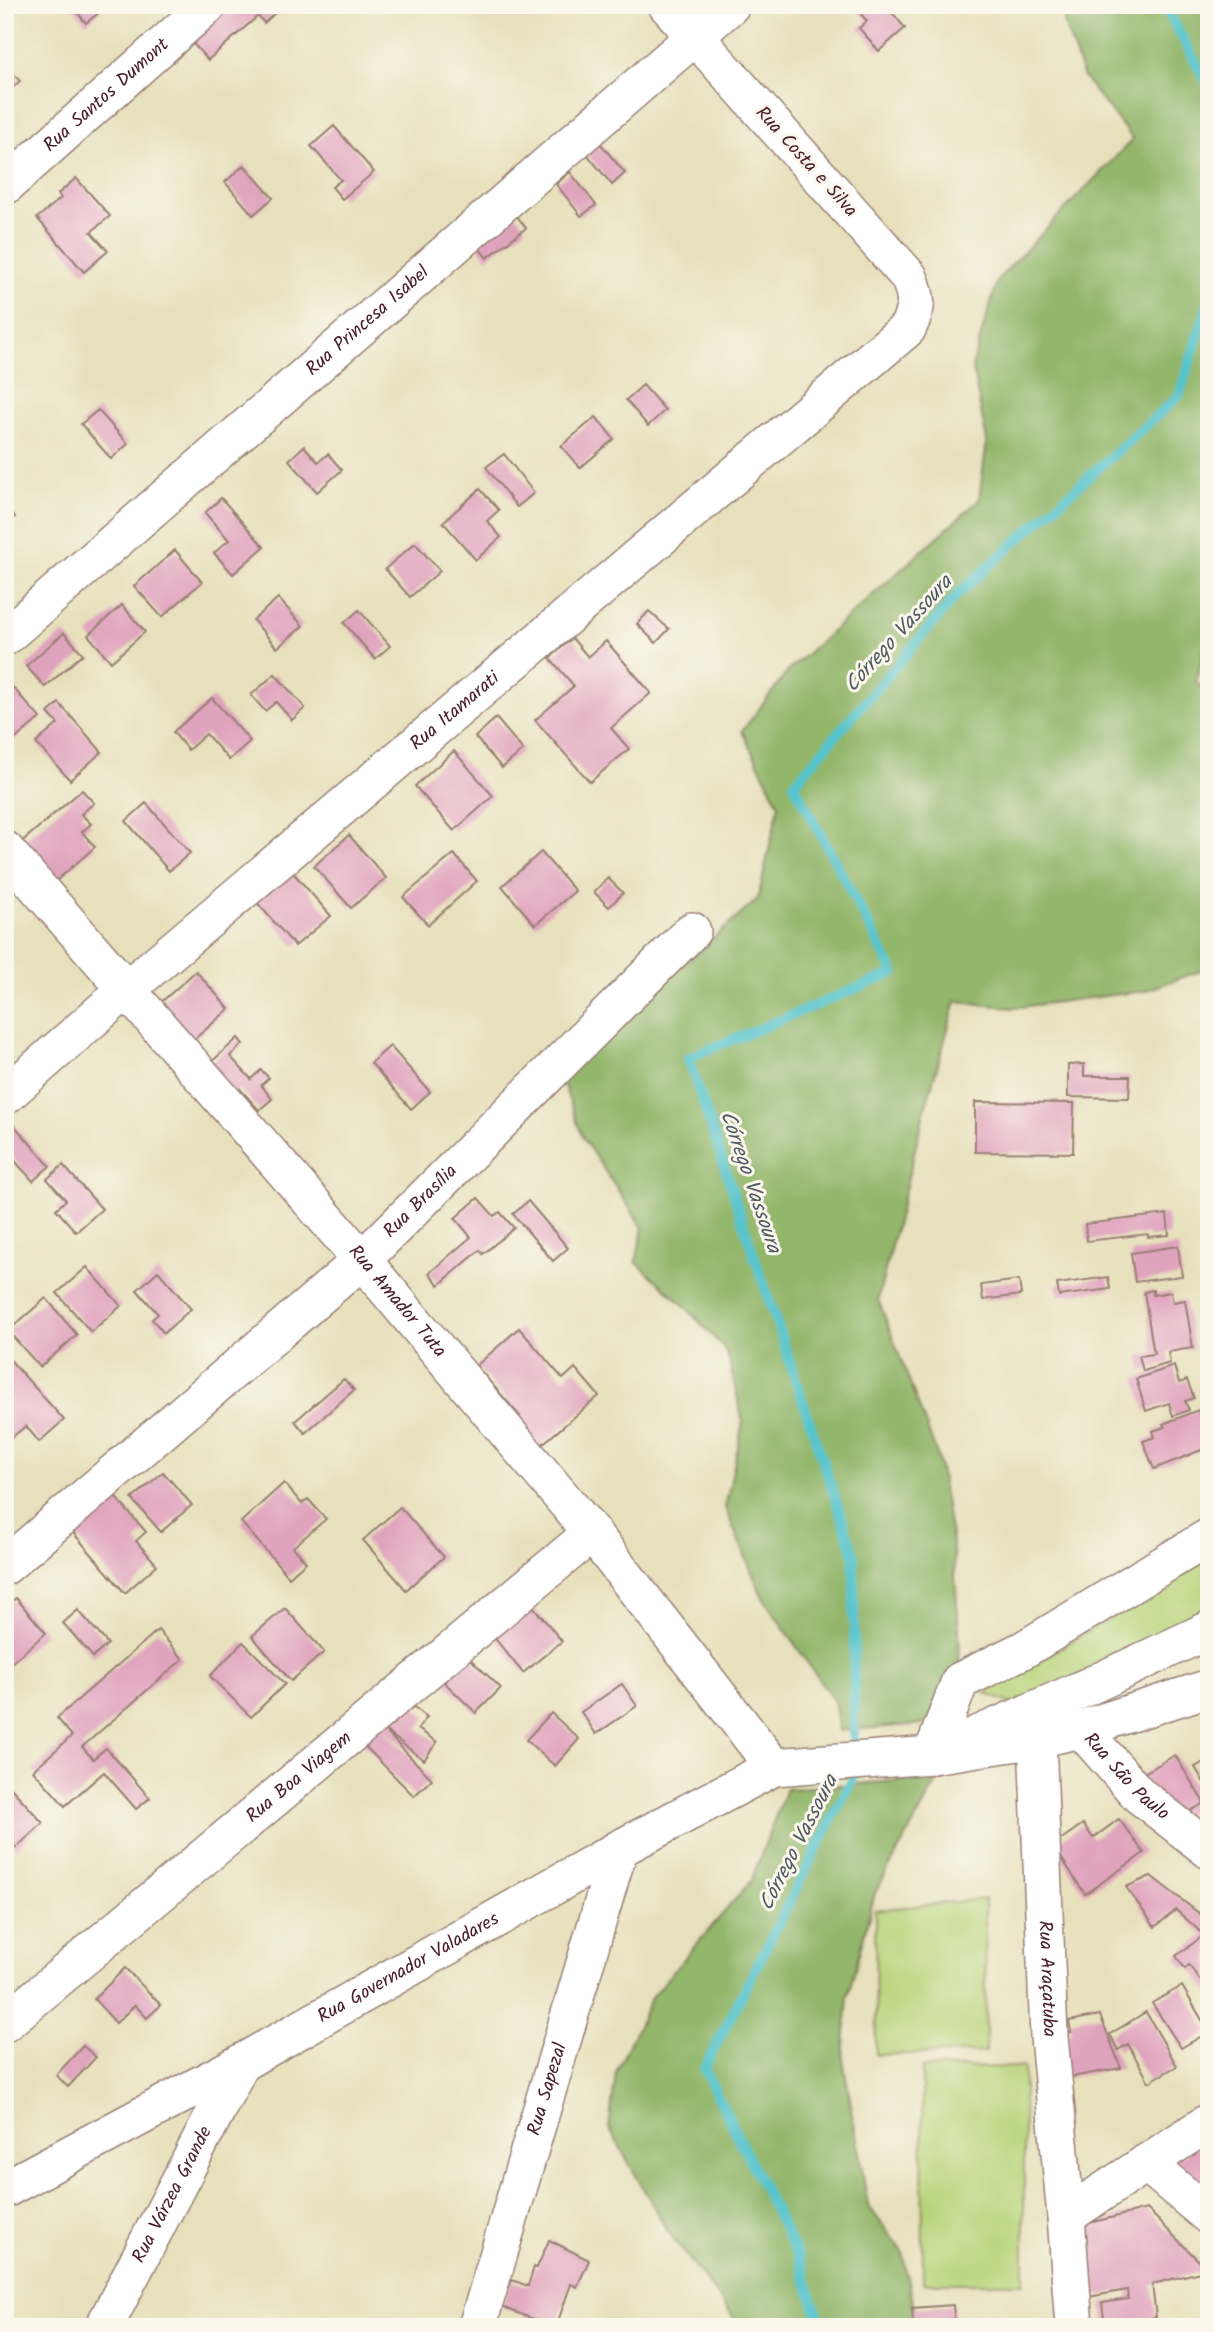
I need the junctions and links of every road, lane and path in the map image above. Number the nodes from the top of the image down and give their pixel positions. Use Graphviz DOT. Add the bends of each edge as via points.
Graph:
graph roads {
  1 [pos="208,5"];
  2 [pos="667,5"];
  3 [pos="731,5"];
  4 [pos="693,37"];
  5 [pos="5,186"];
  6 [pos="907,329"];
  7 [pos="5,638"];
  8 [pos="5,850"];
  9 [pos="692,931"];
  10 [pos="127,989"];
  11 [pos="5,1096"];
  12 [pos="362,1260"];
  13 [pos="592,1533"];
  14 [pos="1209,1537"];
  15 [pos="5,1566"];
  16 [pos="1209,1630"];
  17 [pos="1209,1688"];
  18 [pos="1081,1729"];
  19 [pos="1037,1739"];
  20 [pos="932,1755"];
  21 [pos="774,1767"];
  22 [pos="619,1849"];
  23 [pos="1209,1850"];
  24 [pos="5,2023"];
  25 [pos="241,2063"];
  26 [pos="1209,2122"];
  27 [pos="1146,2163"];
  28 [pos="5,2189"];
  29 [pos="1066,2216"];
  30 [pos="1209,2216"];
  31 [pos="104,2327"];
  32 [pos="477,2327"];
  33 [pos="1074,2327"];
  1 -- 5 [label="street, Rua Santos Dumont"];
  2 -- 4 [label="street, Rua Costa e Silva"];
  3 -- 4 [label="street, Rua Princesa Isabel"];
  4 -- 6 [label="street, Rua Costa e Silva" via="909,277 916,295"];
  4 -- 7 [label="street, Rua Princesa Isabel"];
  6 -- 10 [label="street, Rua Itamarati"];
  8 -- 10 [label="street, Rua Amador Tuta"];
  9 -- 12 [label="street, Rua Brasília"];
  10 -- 11 [label="street, Rua Itamarati"];
  10 -- 12 [label="street, Rua Amador Tuta"];
  12 -- 13 [label="street, Rua Amador Tuta"];
  12 -- 15 [label="street, Rua Brasília"];
  13 -- 21 [label="street, Rua Amador Tuta"];
  13 -- 24 [label="street, Rua Boa Viagem"];
  14 -- 20 [label="street" via="1023,1650 960,1681"];
  16 -- 20 [label="street"];
  17 -- 18 [label="street"];
  18 -- 19 [label="street"];
  18 -- 23 [label="street, Rua São Paulo" via="1139,1795"];
  19 -- 20 [label="street"];
  19 -- 29 [label="street, Rua Araçatuba" via="1049,2037"];
  20 -- 21 [label="street, Rua Governador Valadares"];
  21 -- 22 [label="street, Rua Governador Valadares"];
  22 -- 25 [label="street, Rua Governador Valadares"];
  22 -- 32 [label="street, Rua Sapezal"];
  25 -- 28 [label="street, Rua Governador Valadares"];
  25 -- 31 [label="street, Rua Várzea Grande"];
  26 -- 27 [label="street"];
  27 -- 29 [label="street"];
  27 -- 30 [label="street"];
  29 -- 33 [label="street, Rua Araçatuba"];
}
